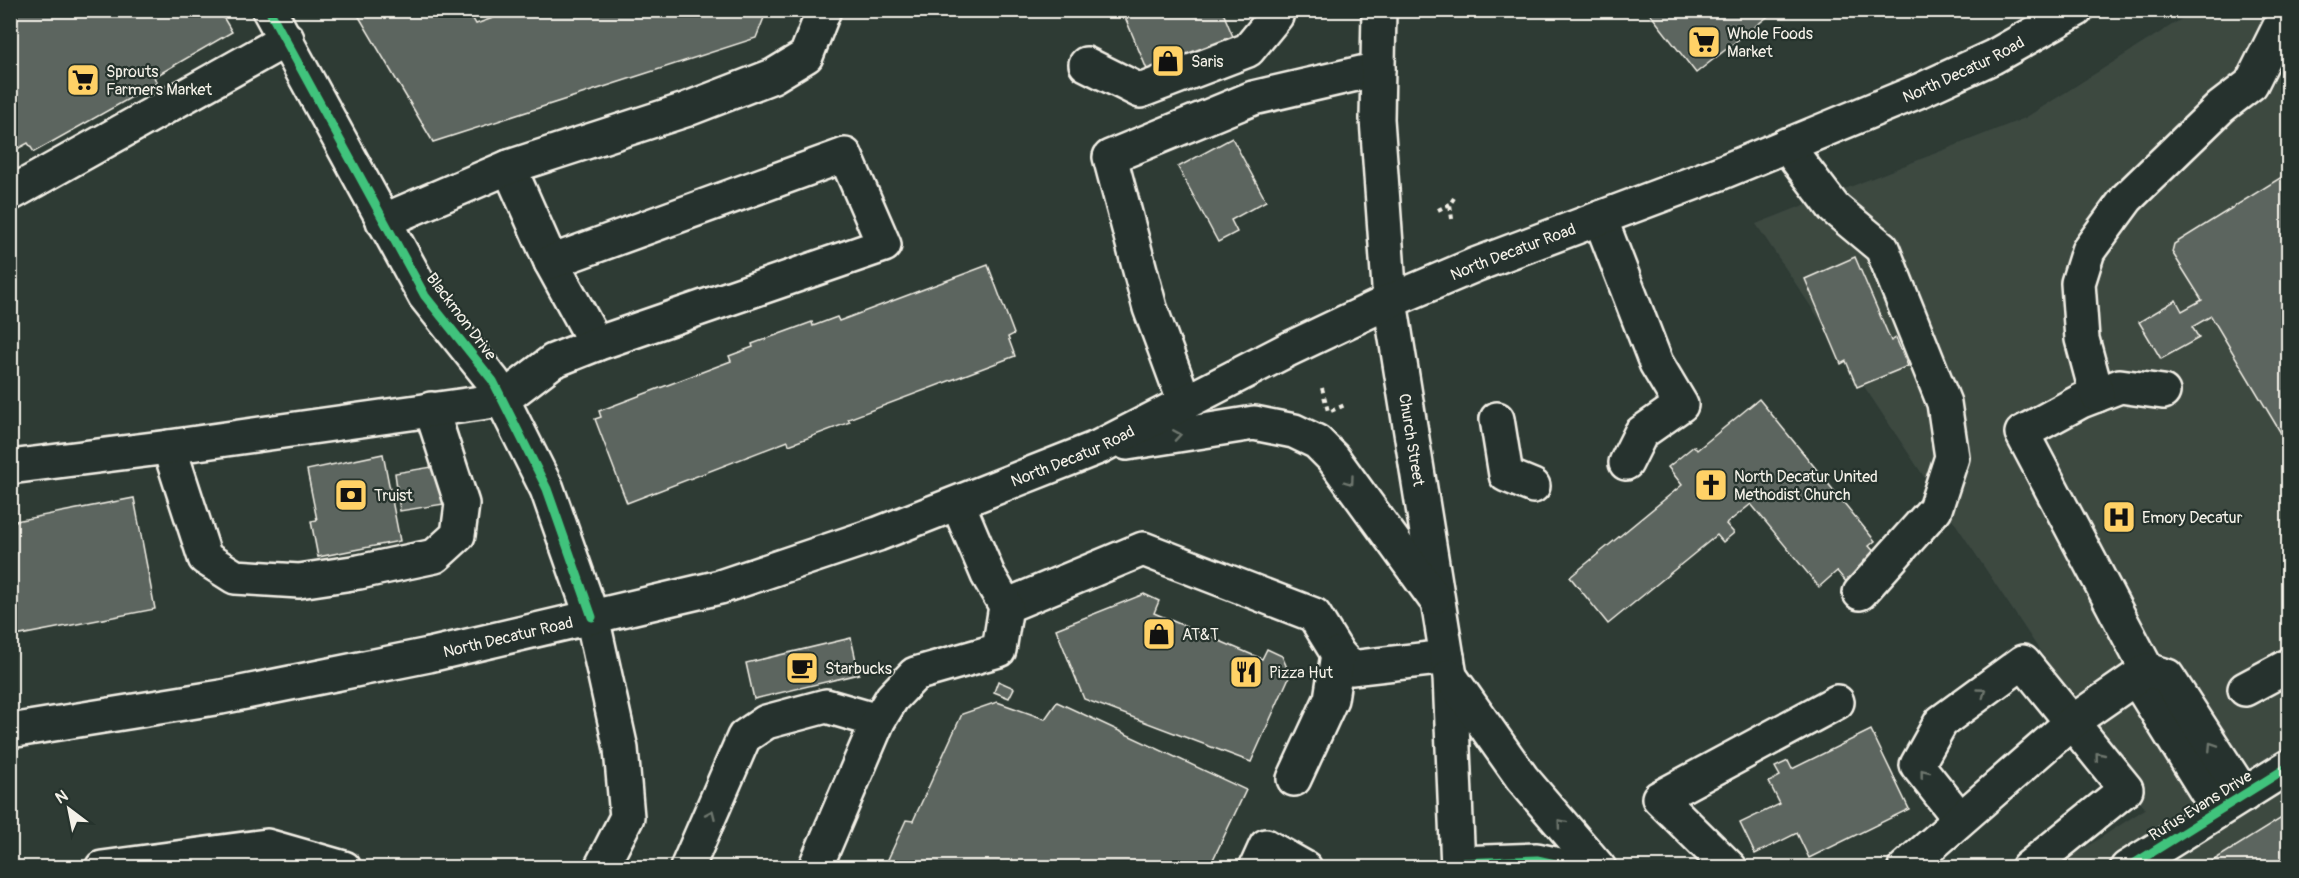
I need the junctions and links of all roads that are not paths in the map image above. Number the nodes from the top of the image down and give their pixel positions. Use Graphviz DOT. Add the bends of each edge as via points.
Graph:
graph roads {
  1 [pos="269,10"];
  2 [pos="824,10"];
  3 [pos="1274,10"];
  4 [pos="1379,10"];
  5 [pos="2076,10"];
  6 [pos="2279,28"];
  7 [pos="287,39"];
  8 [pos="1086,64"];
  9 [pos="1377,69"];
  10 [pos="1786,145"];
  11 [pos="509,168"];
  12 [pos="10,194"];
  13 [pos="1600,218"];
  14 [pos="383,221"];
  15 [pos="551,262"];
  16 [pos="1390,301"];
  17 [pos="596,344"];
  18 [pos="2163,392"];
  19 [pos="2097,395"];
  20 [pos="502,400"];
  21 [pos="1185,403"];
  22 [pos="431,409"];
  23 [pos="1497,419"];
  24 [pos="169,447"];
  25 [pos="1099,447"];
  26 [pos="1626,463"];
  27 [pos="10,467"];
  28 [pos="1533,486"];
  29 [pos="958,504"];
  30 [pos="1860,593"];
  31 [pos="1438,604"];
  32 [pos="1006,606"];
  33 [pos="592,617"];
  34 [pos="1338,654"];
  35 [pos="1449,666"];
  36 [pos="2289,666"];
  37 [pos="2147,670"];
  38 [pos="2245,688"];
  39 [pos="1837,702"];
  40 [pos="878,721"];
  41 [pos="2072,722"];
  42 [pos="10,731"];
  43 [pos="2289,767"];
  44 [pos="1294,779"];
  45 [pos="2231,803"];
  46 [pos="1960,819"];
  47 [pos="1458,865"];
  48 [pos="102,867"];
  49 [pos="344,867"];
  50 [pos="601,867"];
  51 [pos="687,867"];
  52 [pos="815,867"];
  53 [pos="1256,867"];
  54 [pos="1305,867"];
  55 [pos="1573,867"];
  56 [pos="1599,867"];
  57 [pos="1730,867"];
  58 [pos="1905,867"];
  59 [pos="2028,867"];
  60 [pos="2127,867"];
  1 -- 7 [label="main road, Blackmon Drive"];
  2 -- 11 [label="main road" via="806,56 773,76 685,110"];
  3 -- 8 [label="main road" via="1276,16 1248,50 1140,91"];
  4 -- 9 [label="main road, Church Street"];
  5 -- 10 [label="main road, North Decatur Road" via="1993,57"];
  6 -- 19 [label="main road" via="2251,84 2221,107 2127,198 2088,251 2078,283 2082,339"];
  7 -- 12 [label="main road"];
  7 -- 14 [label="main road, Blackmon Drive"];
  9 -- 16 [label="main road, Church Street"];
  9 -- 21 [label="main road" via="1253,99 1110,157 1150,308"];
  10 -- 13 [label="main road, North Decatur Road"];
  10 -- 30 [label="main road" via="1834,208 1882,248 1944,403 1952,457 1935,509"];
  11 -- 14 [label="main road"];
  11 -- 15 [label="main road"];
  13 -- 16 [label="main road, North Decatur Road"];
  13 -- 26 [label="main road" via="1656,363 1681,405 1641,433"];
  14 -- 20 [label="main road, Blackmon Drive" via="424,296 493,381"];
  15 -- 17 [label="main road"];
  15 -- 17 [label="main road" via="845,155 884,245"];
  16 -- 21 [label="main road, North Decatur Road"];
  16 -- 31 [label="main road, Church Street"];
  17 -- 20 [label="main road" via="552,361"];
  18 -- 19 [label="main road" via="2120,386"];
  19 -- 37 [label="main road" via="2022,433"];
  20 -- 22 [label="main road"];
  20 -- 33 [label="main road, Blackmon Drive" via="547,489"];
  21 -- 25 [label="main road, North Decatur Road"];
  22 -- 24 [label="main road"];
  22 -- 24 [label="main road" via="462,504 458,535 435,556 359,572 299,580 234,577 205,558"];
  23 -- 28 [label="main road" via="1506,475"];
  24 -- 27 [label="main road"];
  25 -- 29 [label="main road, North Decatur Road"];
  25 -- 31 [label="main road, one-way" via="1254,423 1294,431 1317,442 1333,458"];
  29 -- 32 [label="main road" via="988,575"];
  29 -- 33 [label="main road, North Decatur Road" via="720,586"];
  31 -- 35 [label="main road, Church Street"];
  32 -- 34 [label="main road" via="1143,549 1314,615"];
  32 -- 40 [label="main road" via="999,650 915,674 892,698"];
  33 -- 42 [label="main road, North Decatur Road" via="320,678"];
  33 -- 50 [label="main road, Blackmon Drive" via="621,749 627,818"];
  34 -- 35 [label="main road" via="1351,668"];
  34 -- 44 [label="main road" via="1331,699"];
  35 -- 47 [label="main road, Church Street"];
  56 -- 35 [label="main road, one-way" via="1522,778"];
  36 -- 38 [label="main road"];
  37 -- 41 [label="main road"];
  37 -- 45 [label="main road" via="2167,676"];
  39 -- 57 [label="main road" via="1659,798"];
  51 -- 40 [label="main road, one-way" via="744,737 766,722 826,706"];
  40 -- 52 [label="main road"];
  41 -- 46 [label="main road"];
  46 -- 41 [label="main road, one-way" via="1917,765 1941,722 2023,662"];
  59 -- 41 [label="main road, one-way" via="2126,789"];
  43 -- 45 [label="main road, Rufus Evans Drive"];
  45 -- 60 [label="main road, Rufus Evans Drive"];
  46 -- 58 [label="main road"];
  47 -- 55 [label="main road" via="1537,860"];
  48 -- 49 [label="main road" via="267,846"];
  53 -- 54 [label="main road" via="1266,846"];
}
